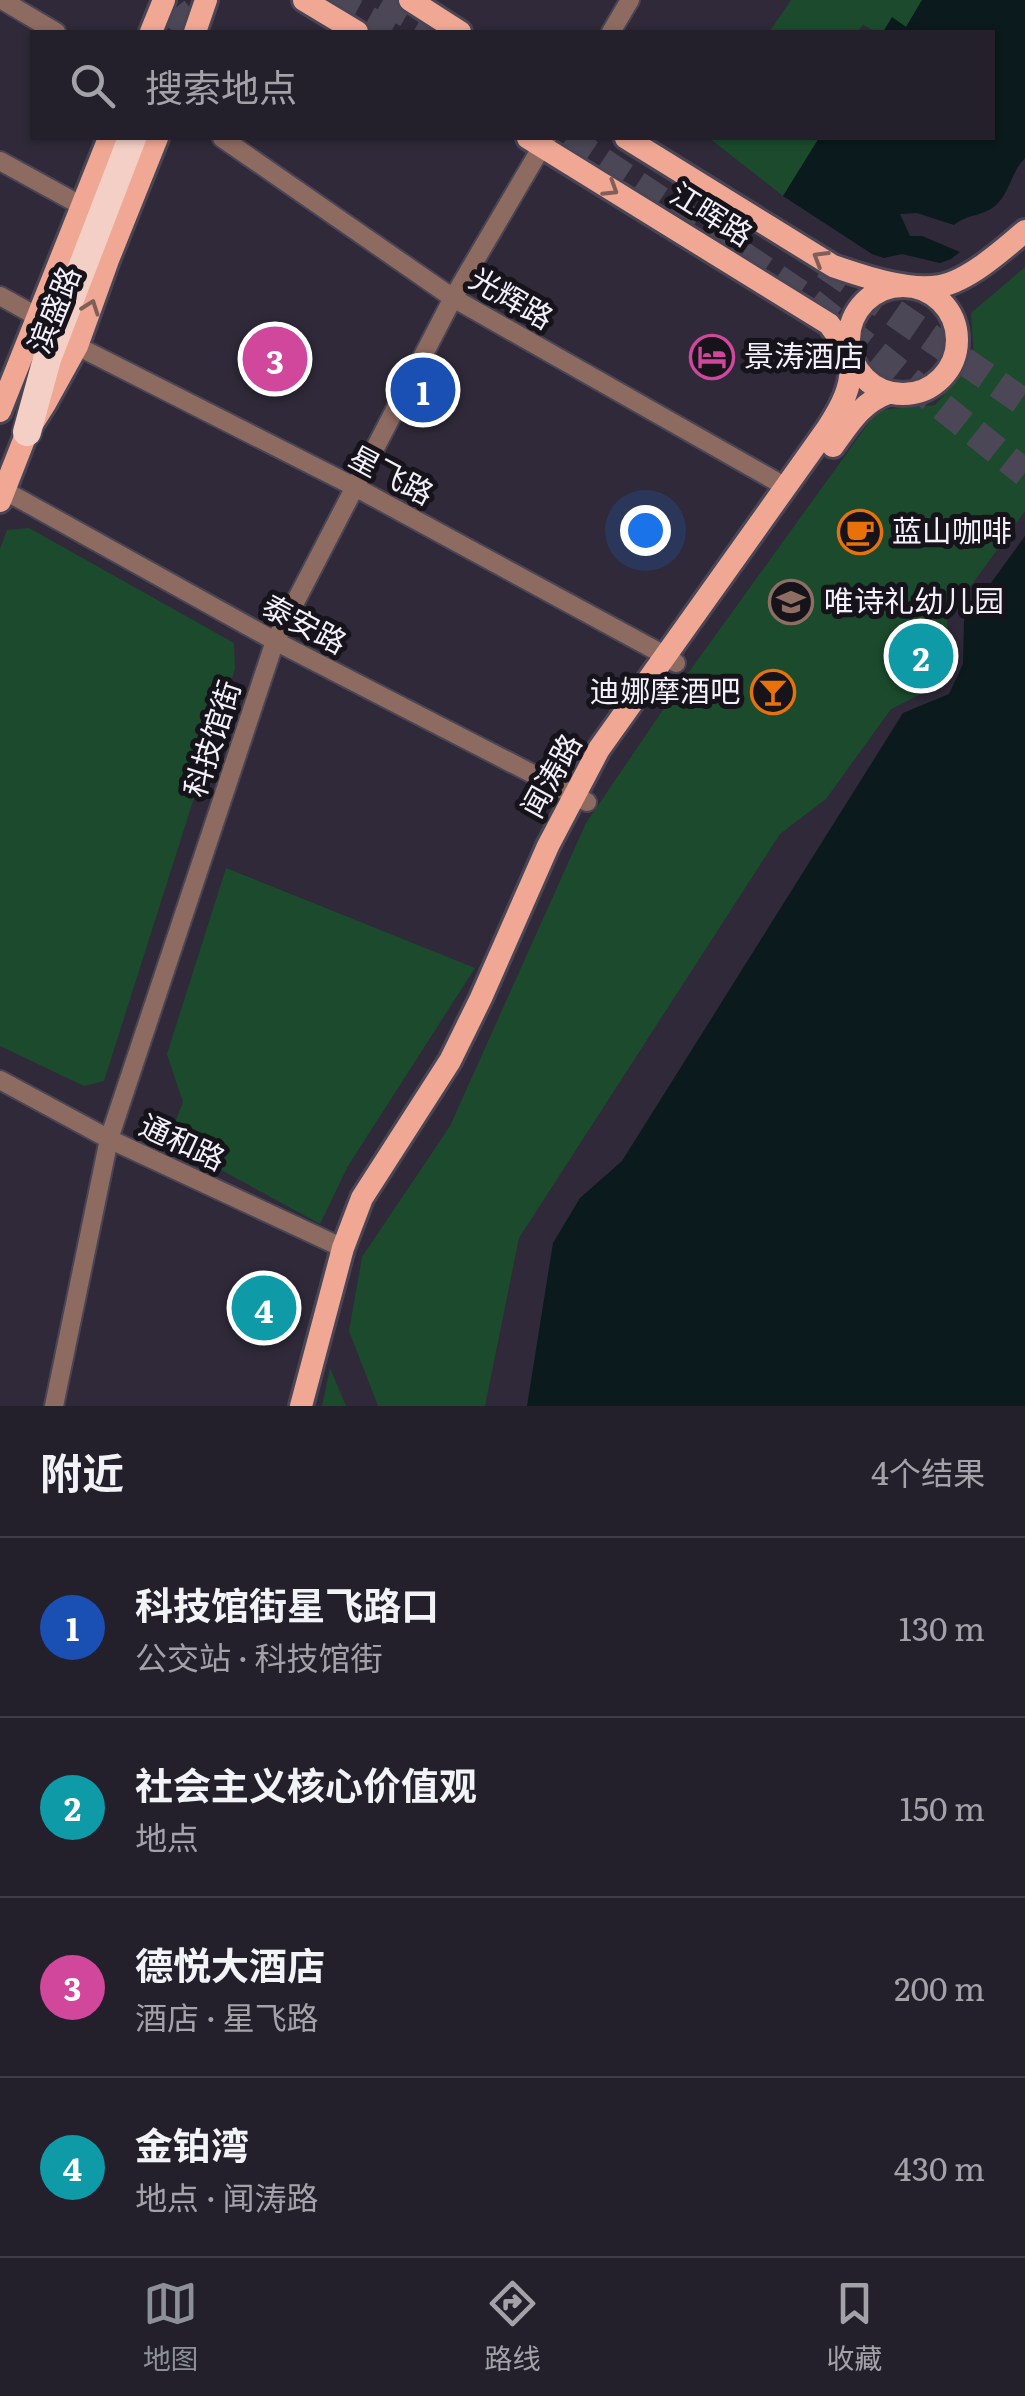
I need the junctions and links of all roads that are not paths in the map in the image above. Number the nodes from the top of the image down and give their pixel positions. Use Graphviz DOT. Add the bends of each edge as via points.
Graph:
graph roads {
  1 [pos="2,0"];
  2 [pos="164,0"];
  3 [pos="206,0"];
  4 [pos="304,0"];
  5 [pos="410,0"];
  6 [pos="630,0"];
  7 [pos="53,30"];
  8 [pos="152,30"];
  9 [pos="196,30"];
  10 [pos="354,30"];
  11 [pos="457,30"];
  12 [pos="612,30"];
  13 [pos="109,140"];
  14 [pos="131,140"];
  15 [pos="156,140"];
  16 [pos="225,140"];
  17 [pos="539,140"];
  18 [pos="629,140"];
  19 [pos="0,161"];
  20 [pos="82,206"];
  21 [pos="1025,231"];
  22 [pos="1025,246"];
  23 [pos="912,286"];
  24 [pos="0,296"];
  25 [pos="453,298"];
  26 [pos="950,313"];
  27 [pos="38,317"];
  28 [pos="77,346"];
  29 [pos="850,357"];
  30 [pos="888,393"];
  31 [pos="0,411"];
  32 [pos="27,432"];
  33 [pos="786,486"];
  34 [pos="355,487"];
  35 [pos="2,493"];
  36 [pos="274,641"];
  37 [pos="670,659"];
  38 [pos="580,799"];
  39 [pos="0,1080"];
  40 [pos="109,1139"];
  41 [pos="343,1248"];
  42 [pos="55,1405"];
  43 [pos="302,1406"];
  1 -- 7 [label="street"];
  2 -- 8 [label="main road"];
  3 -- 9 [label="main road"];
  4 -- 10 [label="main road"];
  5 -- 11 [label="main road"];
  6 -- 12 [label="street"];
  13 -- 20 [label="main road, 滨盛路"];
  14 -- 32 [label="highway" via="47,358"];
  28 -- 15 [label="main road, 滨盛路, one-way"];
  16 -- 25 [label="street, 光辉路"];
  17 -- 25 [label="street, 科技馆街"];
  17 -- 29 [label="main road, 江晖路, one-way" via="829,324"];
  23 -- 18 [label="main road, 江晖路, one-way" via="832,266"];
  19 -- 20 [label="street"];
  20 -- 27 [label="main road, 滨盛路"];
  21 -- 23 [label="main road, 闻涛路" via="962,278"];
  22 -- 26 [label="main road" via="973,285"];
  23 -- 26 [label="main road" via="928,291"];
  23 -- 29 [label="main road, 闻涛路" via="894,286 864,302 849,330"];
  24 -- 27 [label="street"];
  25 -- 33 [label="street, 光辉路"];
  25 -- 34 [label="street, 科技馆街"];
  26 -- 30 [label="main road, 闻涛路" via="957,348 951,366 924,390"];
  27 -- 31 [label="main road, 滨盛路"];
  28 -- 32 [label="main road, 滨盛路"];
  28 -- 34 [label="street, 星飞路"];
  29 -- 30 [label="main road" via="859,373"];
  29 -- 33 [label="main road, 闻涛路" via="843,405"];
  30 -- 37 [label="main road, 闻涛路" via="860,411"];
  32 -- 35 [label="main road, 滨盛路"];
  33 -- 37 [label="main road, 闻涛路"];
  34 -- 36 [label="street, 科技馆街"];
  34 -- 37 [label="street, 星飞路"];
  35 -- 36 [label="street, 泰安路"];
  36 -- 38 [label="street, 泰安路"];
  36 -- 40 [label="street, 科技馆街"];
  37 -- 38 [label="main road, 闻涛路"];
  38 -- 41 [label="main road, 闻涛路" via="480,1032"];
  39 -- 40 [label="street, 通和路"];
  40 -- 41 [label="street, 通和路"];
  40 -- 42 [label="street, 科技馆街"];
  41 -- 43 [label="main road, 闻涛路"];
}
